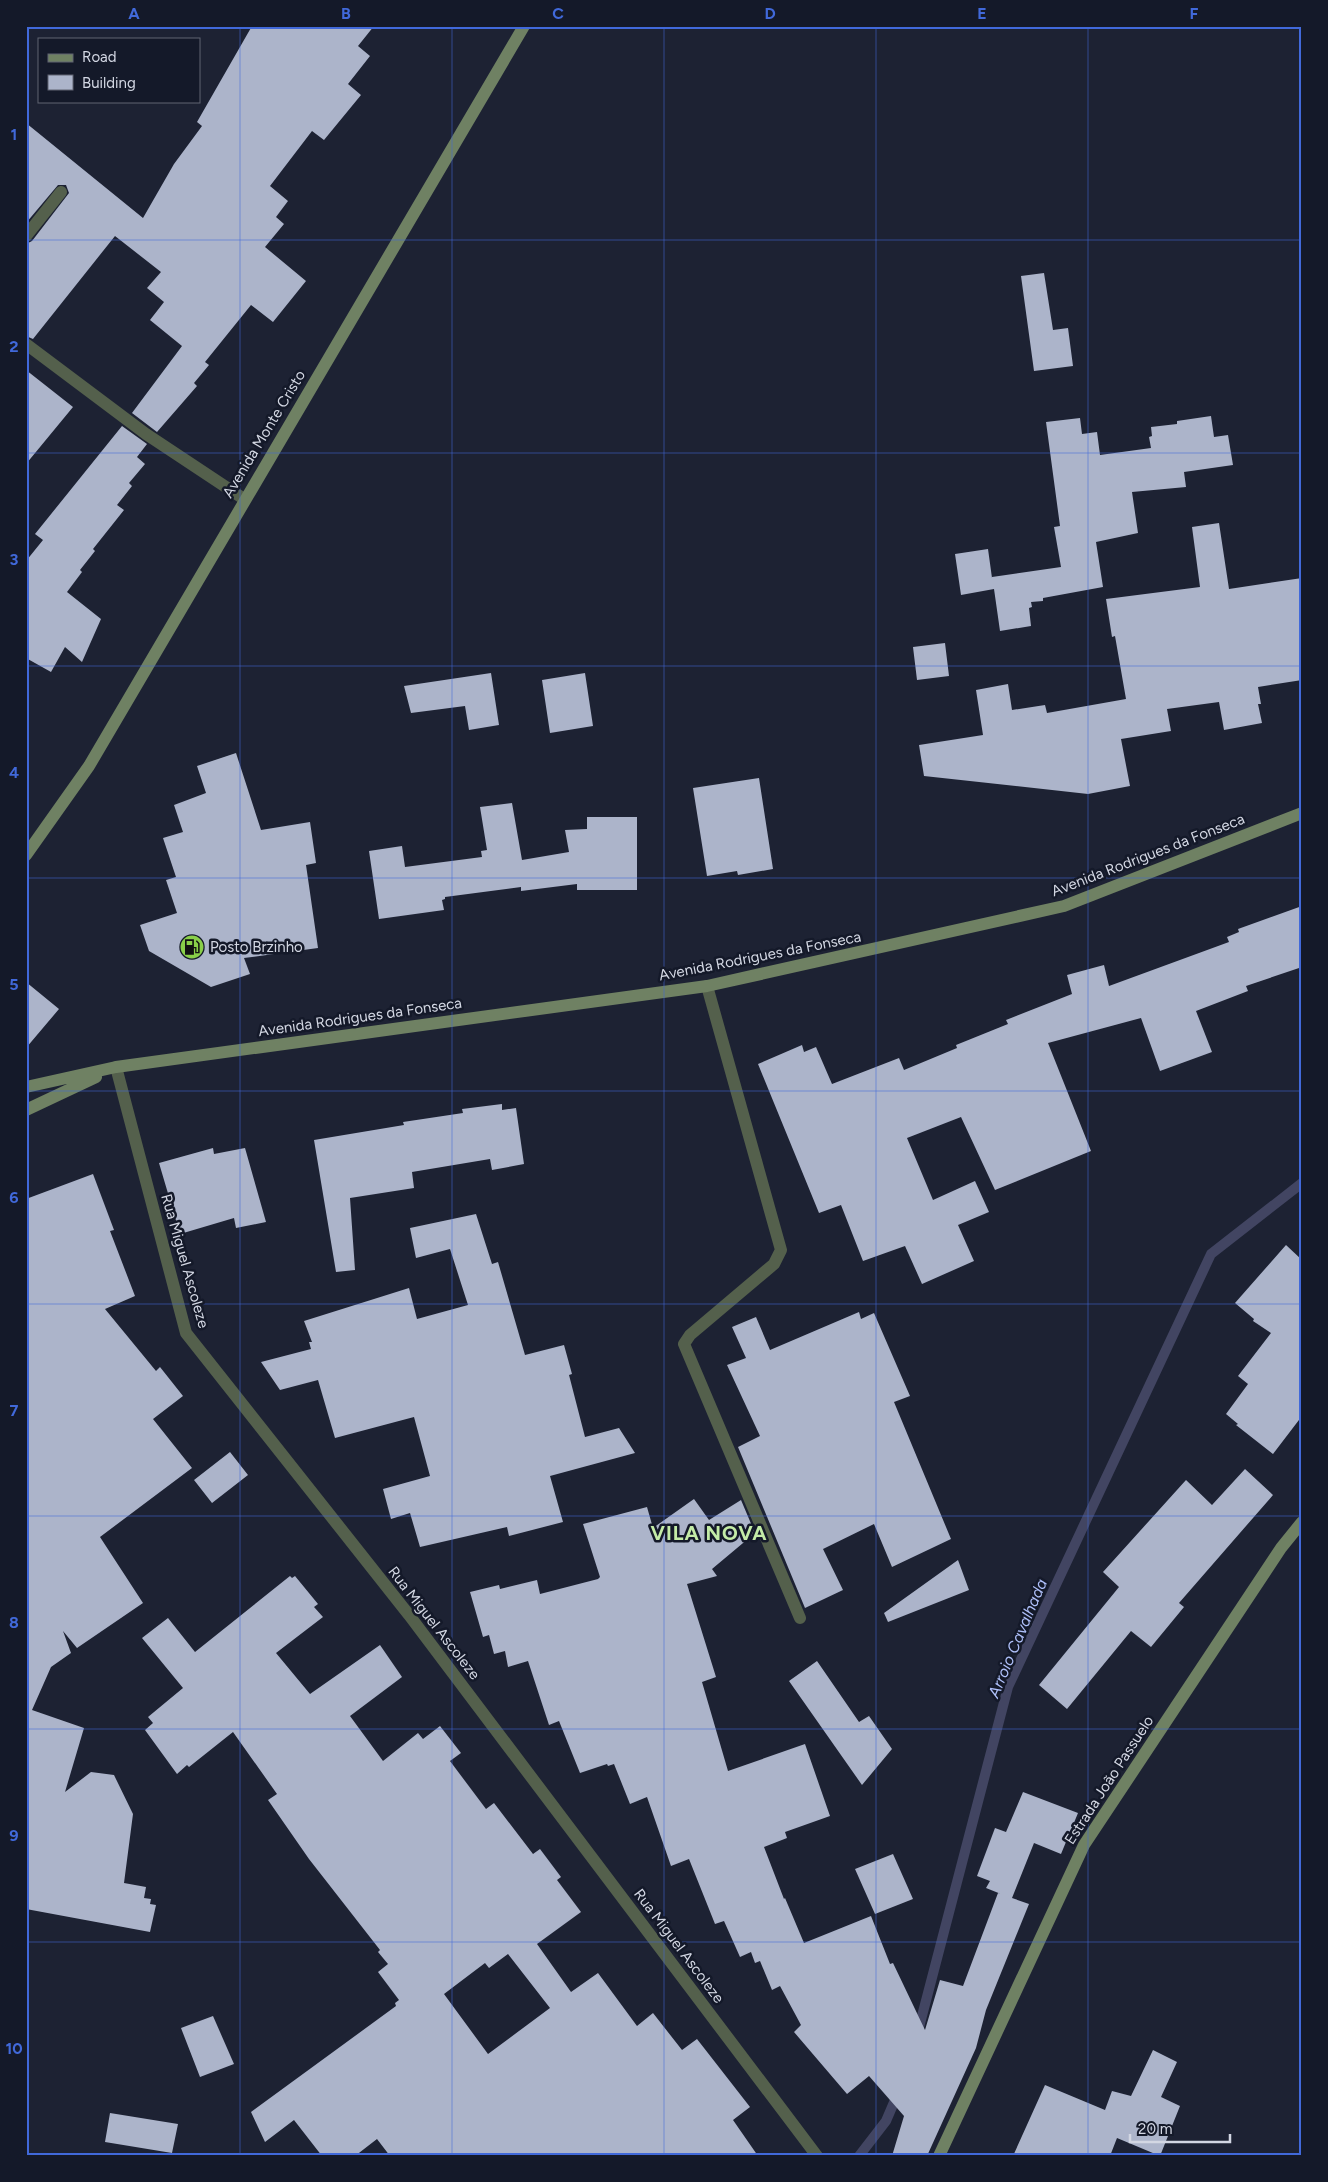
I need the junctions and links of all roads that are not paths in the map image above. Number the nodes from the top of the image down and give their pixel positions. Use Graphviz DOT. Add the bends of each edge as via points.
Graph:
graph roads {
  1 [pos="524,26"];
  2 [pos="61,192"];
  3 [pos="26,236"];
  4 [pos="26,344"];
  5 [pos="244,499"];
  6 [pos="1302,813"];
  7 [pos="26,854"];
  8 [pos="706,986"];
  9 [pos="116,1067"];
  10 [pos="26,1087"];
  11 [pos="26,1110"];
  12 [pos="1302,1522"];
  13 [pos="800,1618"];
  14 [pos="817,2156"];
  15 [pos="939,2156"];
  1 -- 5 [label="main road, Avenida Monte Cristo"];
  2 -- 3 [label="street"];
  4 -- 5 [label="street" via="146,434"];
  5 -- 7 [label="main road, Avenida Monte Cristo" via="89,766"];
  6 -- 8 [label="main road, Avenida Rodrigues da Fonseca" via="1064,906"];
  8 -- 9 [label="main road, Avenida Rodrigues da Fonseca"];
  8 -- 13 [label="street" via="781,1250 774,1264 690,1335 684,1344"];
  9 -- 10 [label="main road, Avenida Rodrigues da Fonseca"];
  9 -- 11 [label="main road, Avenida Rodrigues da Fonseca"];
  9 -- 14 [label="street, Rua Miguel Ascoleze" via="186,1333 409,1615"];
  12 -- 15 [label="main road, Estrada João Passuelo" via="1281,1548 1084,1845"];
}
